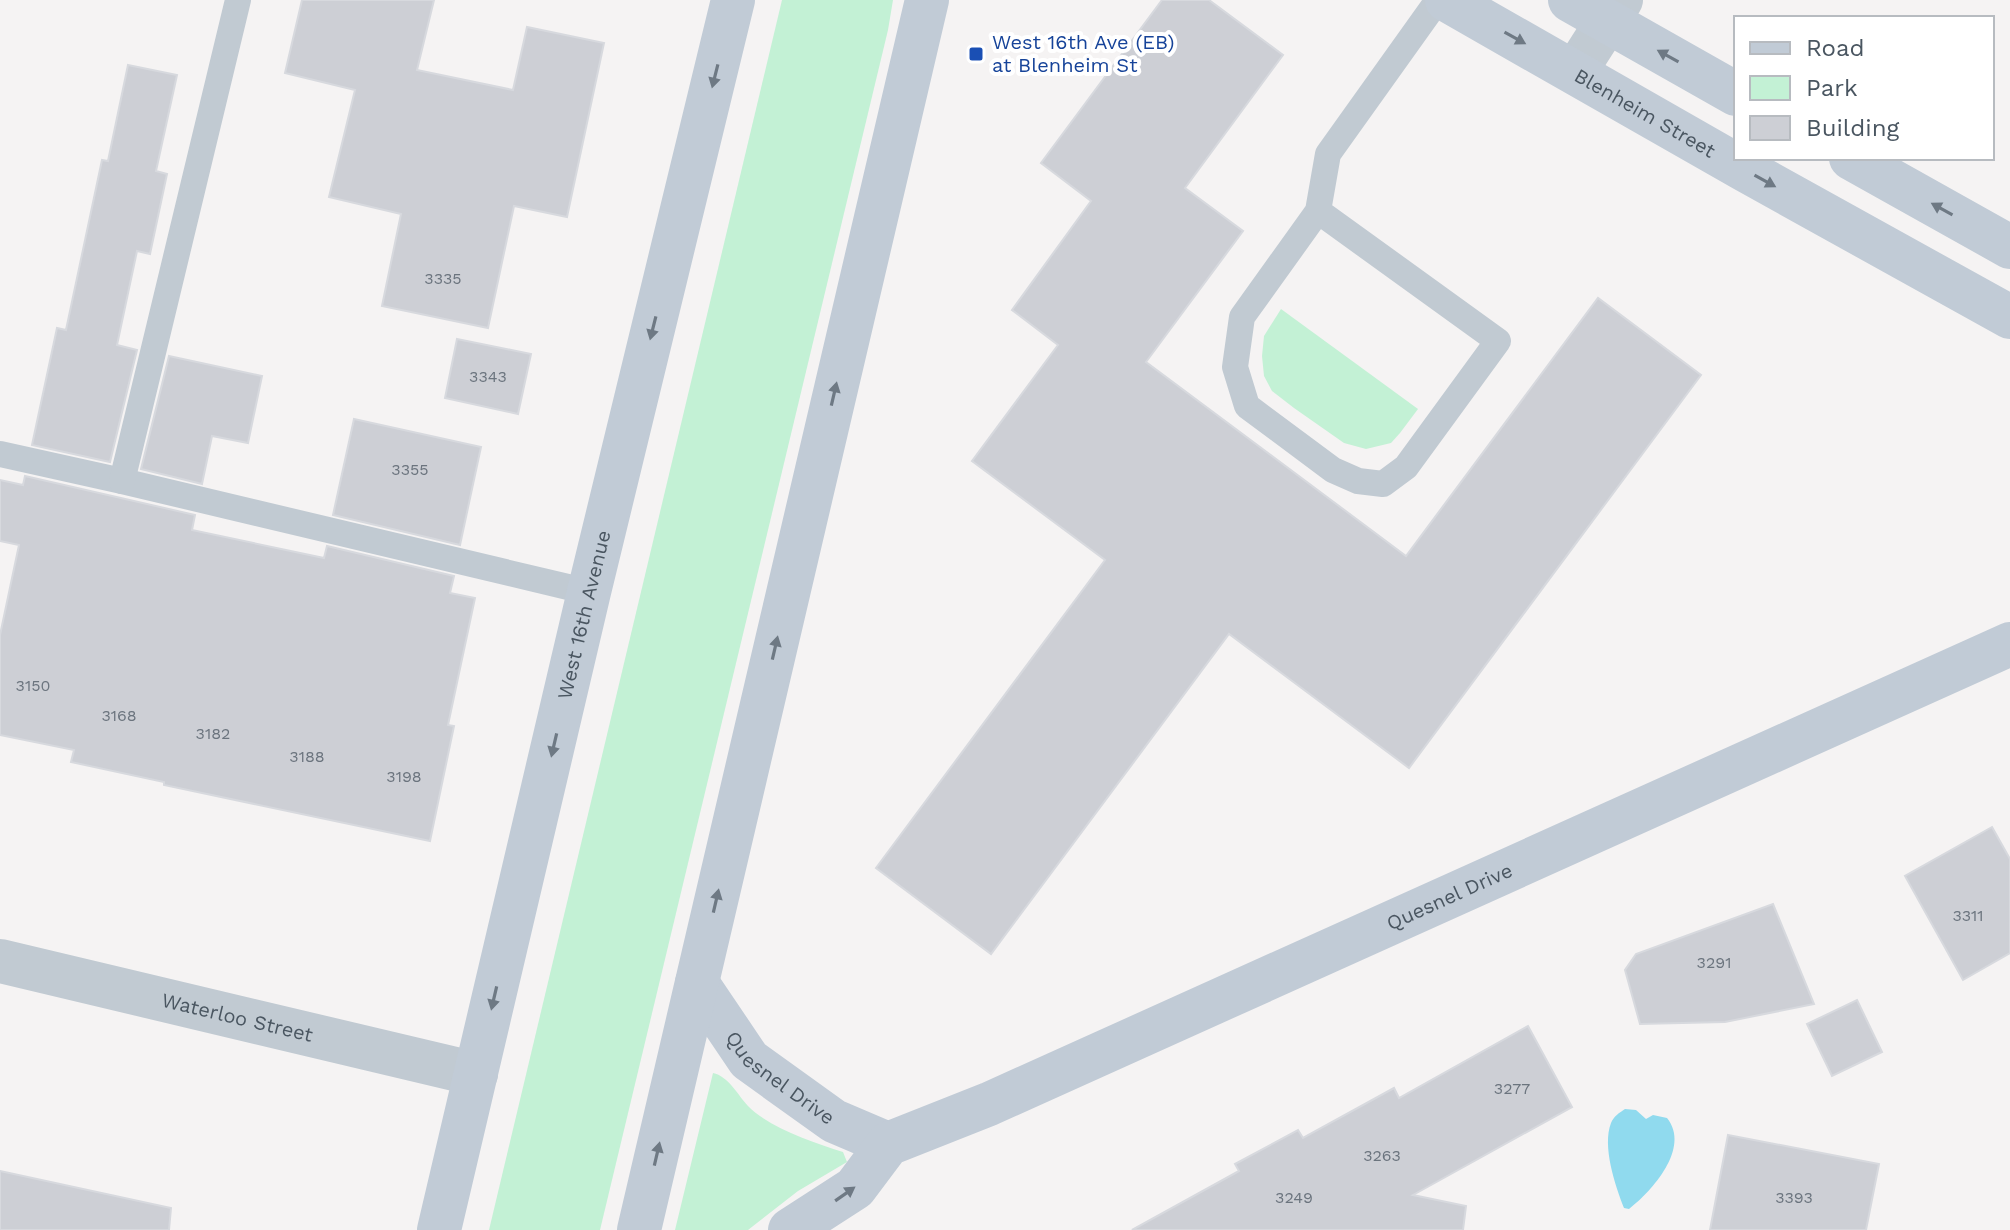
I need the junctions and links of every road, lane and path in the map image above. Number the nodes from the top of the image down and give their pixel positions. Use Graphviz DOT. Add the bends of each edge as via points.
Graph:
graph roads {
  1 [pos="238,0"];
  2 [pos="733,0"];
  3 [pos="927,0"];
  4 [pos="1438,0"];
  5 [pos="1447,0"];
  6 [pos="1570,0"];
  7 [pos="1614,11"];
  8 [pos="1575,72"];
  9 [pos="1734,93"];
  10 [pos="1855,160"];
  11 [pos="1318,211"];
  12 [pos="2010,247"];
  13 [pos="2010,317"];
  14 [pos="0,454"];
  15 [pos="122,481"];
  16 [pos="589,592"];
  17 [pos="2010,644"];
  18 [pos="0,961"];
  19 [pos="697,983"];
  20 [pos="476,1074"];
  21 [pos="888,1144"];
  22 [pos="439,1230"];
  23 [pos="639,1230"];
  24 [pos="790,1230"];
  1 -- 15 [label="lane"];
  2 -- 16 [label="street, West 16th Avenue, one-way"];
  19 -- 3 [label="street, one-way"];
  4 -- 11 [label="lane" via="1328,154"];
  5 -- 8 [label="street, Blenheim Street, one-way"];
  6 -- 7 [label="street"];
  7 -- 8 [label="street"];
  9 -- 7 [label="street, one-way"];
  8 -- 13 [label="street, Blenheim Street, one-way"];
  12 -- 10 [label="street, one-way"];
  11 -- 11 [label="lane" via="1242,317 1235,367 1247,406 1333,470 1383,484 1406,467 1498,341"];
  14 -- 15 [label="lane"];
  15 -- 16 [label="lane"];
  16 -- 20 [label="street, West 16th Avenue, one-way"];
  17 -- 21 [label="street, Quesnel Drive" via="1018,1091"];
  18 -- 20 [label="street, Waterloo Street"];
  19 -- 21 [label="street, Quesnel Drive" via="749,1060 834,1121"];
  23 -- 19 [label="street, one-way"];
  20 -- 22 [label="street, West 16th Avenue"];
  24 -- 21 [label="street, one-way" via="855,1188"];
}
